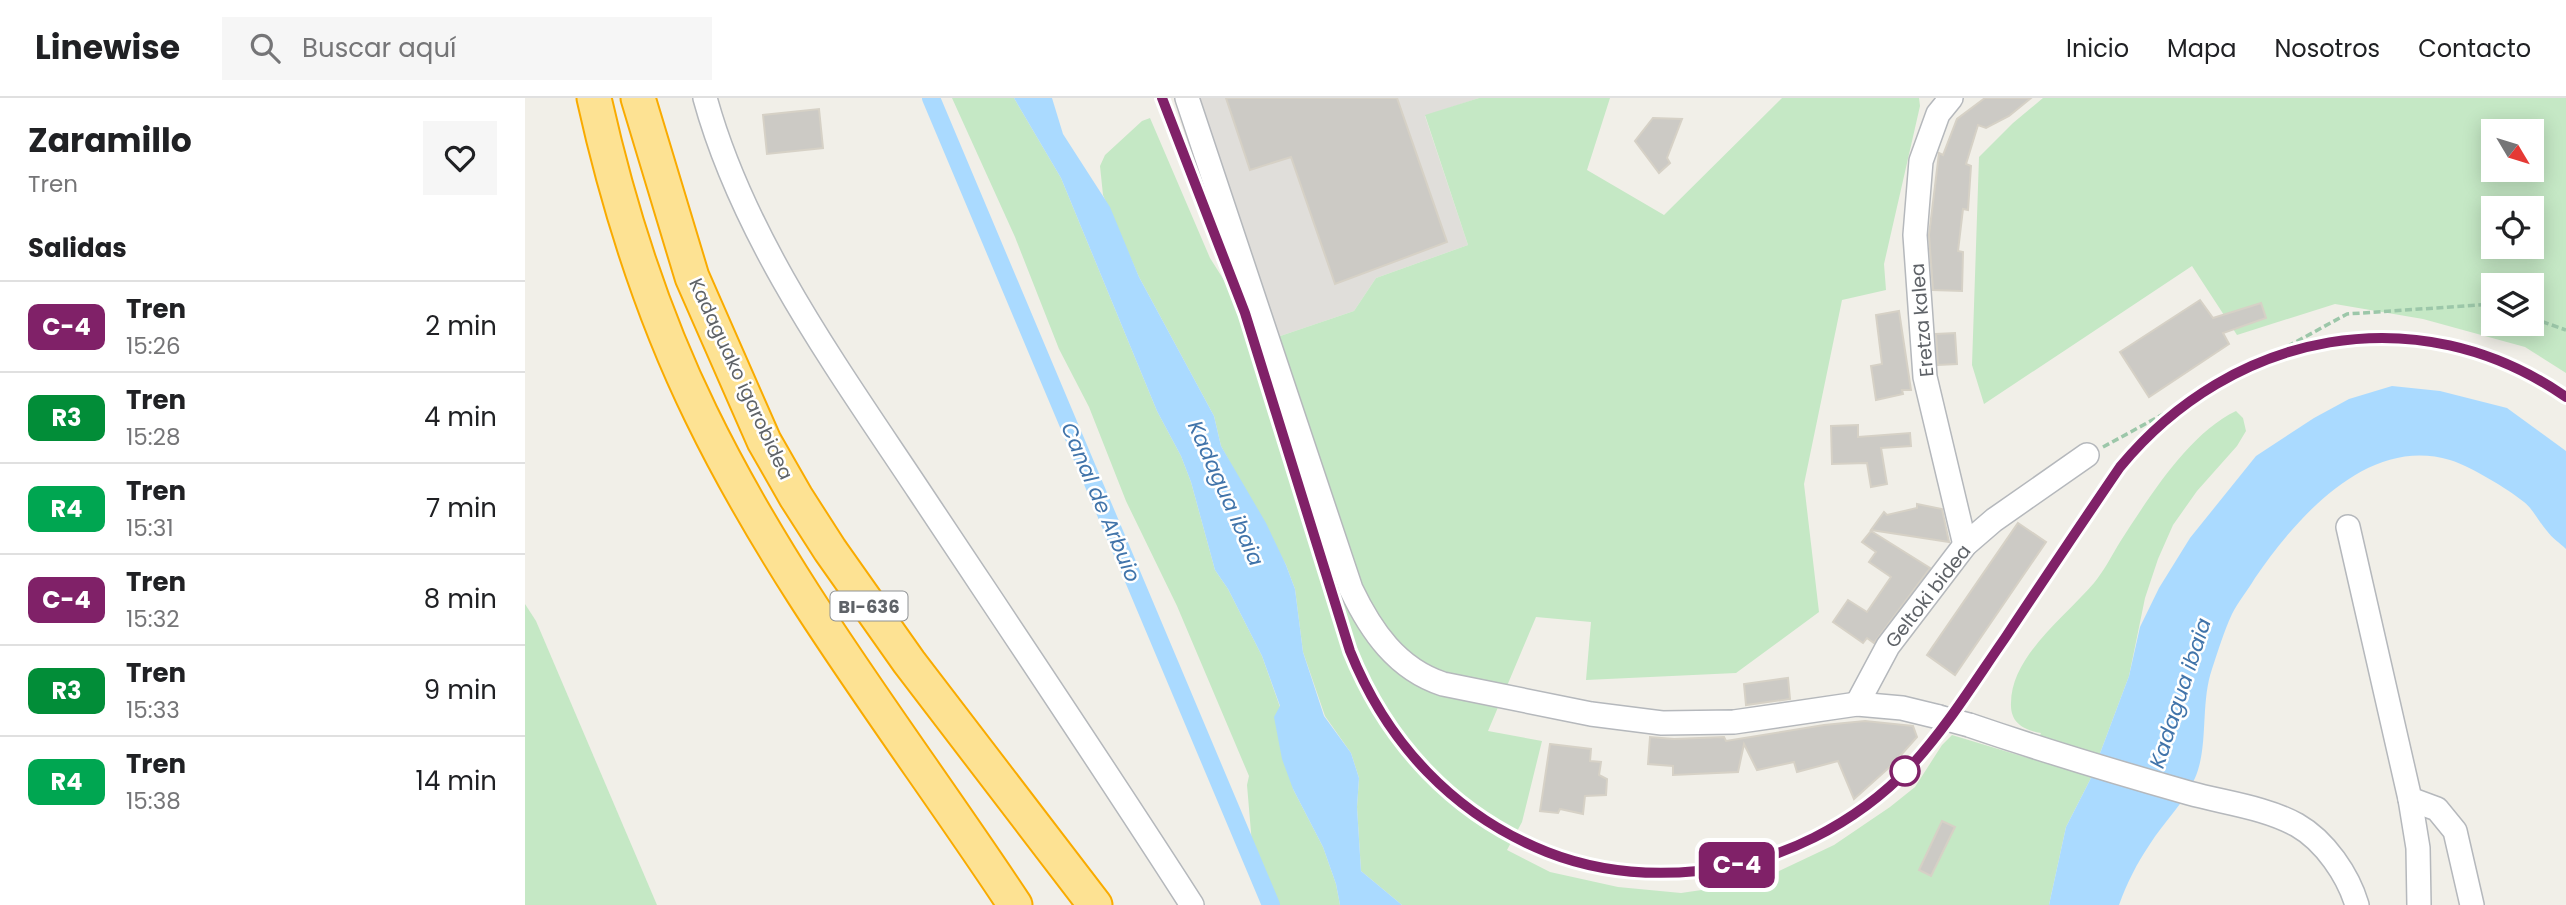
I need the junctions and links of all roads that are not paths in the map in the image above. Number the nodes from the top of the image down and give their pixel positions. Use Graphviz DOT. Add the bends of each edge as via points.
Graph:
graph roads {
  1 [pos="705,98"];
  2 [pos="1187,98"];
  3 [pos="1951,98"];
  4 [pos="639,103"];
  5 [pos="596,107"];
  6 [pos="2087,455"];
  7 [pos="2348,527"];
  8 [pos="1965,545"];
  9 [pos="1857,704"];
  10 [pos="2410,799"];
  11 [pos="1015,905"];
  12 [pos="1095,905"];
  13 [pos="1192,905"];
  14 [pos="2357,905"];
  15 [pos="2419,905"];
  16 [pos="2472,905"];
  1 -- 13 [label="street" via="746,206 775,266"];
  2 -- 9 [label="street" via="1351,589 1389,651 1428,679 1631,721 1757,720"];
  3 -- 8 [label="street, Eretza kalea" via="1938,114 1921,162 1915,235 1925,377"];
  4 -- 12 [label="highway, Kadaguako igarobidea / BI-636" via="692,277 764,440 830,550"];
  5 -- 11 [label="highway, BI-636" via="628,228 700,413 793,579"];
  6 -- 8 [label="street, Geltoki bidea"];
  7 -- 10 [label="street"];
  8 -- 9 [label="street, Geltoki bidea" via="1888,646"];
  9 -- 14 [label="street, bridge" via="1939,717 2267,812 2298,826 2329,854"];
  10 -- 15 [label="street" via="2418,848"];
  10 -- 16 [label="street" via="2437,809 2455,831"];
}
